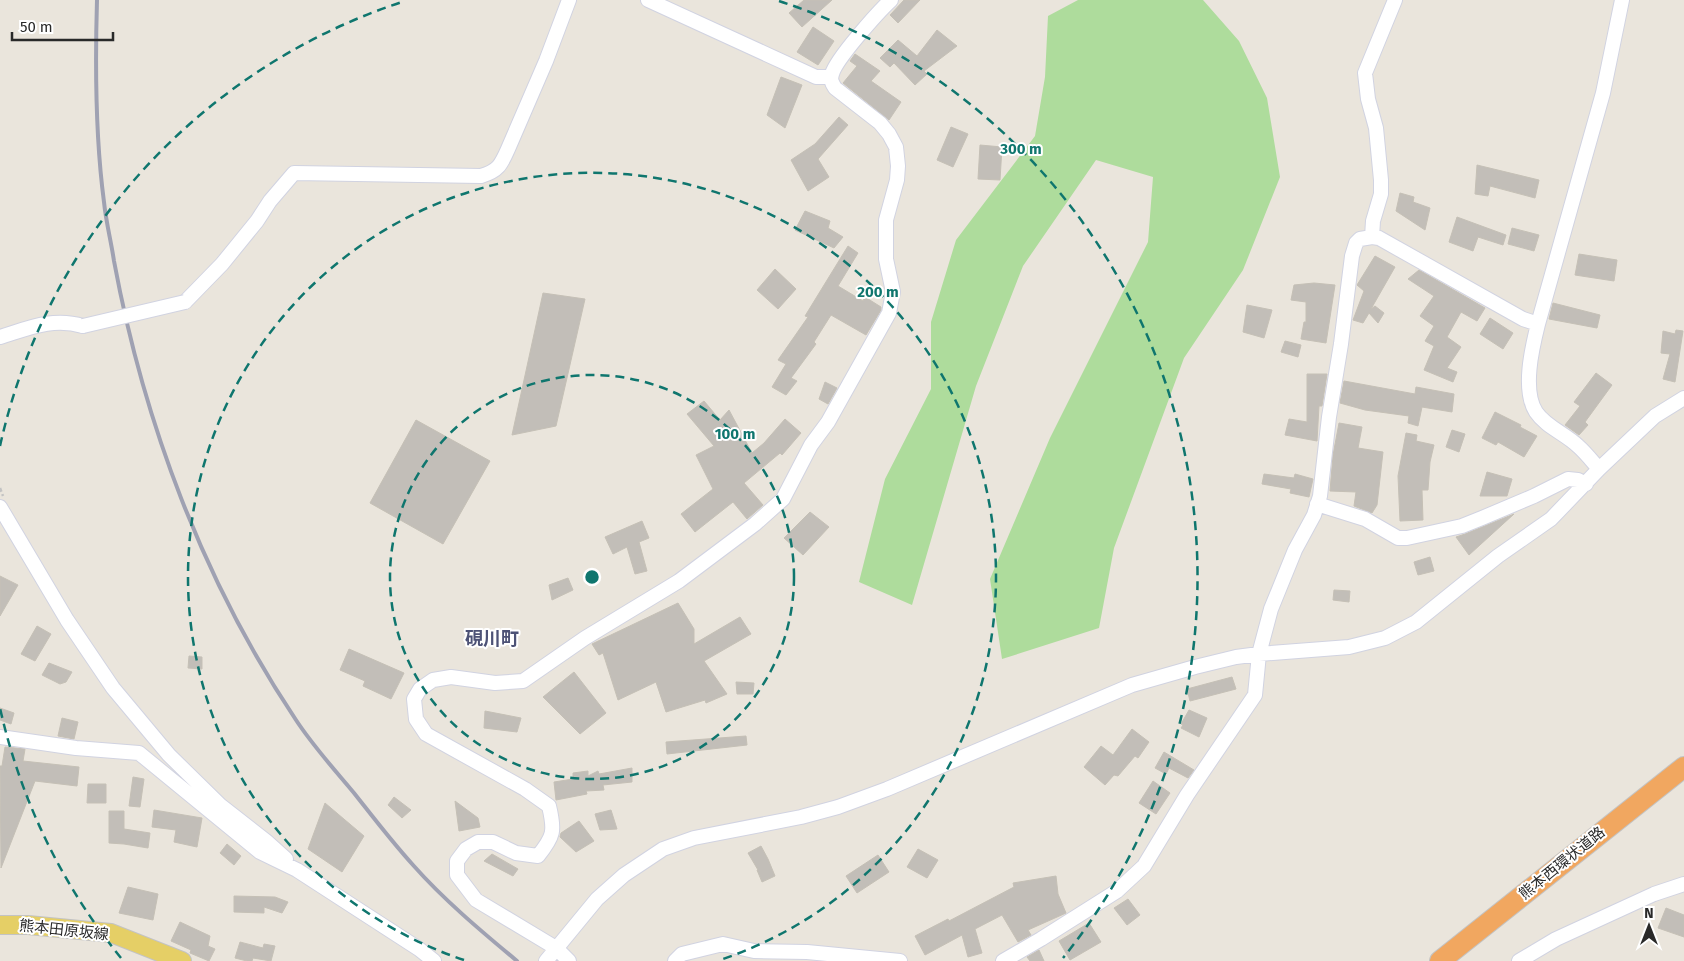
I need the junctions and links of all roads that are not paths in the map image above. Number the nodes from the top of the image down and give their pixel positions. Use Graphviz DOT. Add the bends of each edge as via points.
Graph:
graph roads {
  1 [pos="569,0"];
  2 [pos="648,0"];
  3 [pos="891,0"];
  4 [pos="1395,0"];
  5 [pos="1622,0"];
  6 [pos="831,77"];
  7 [pos="1372,237"];
  8 [pos="1538,324"];
  9 [pos="0,337"];
  10 [pos="1684,398"];
  11 [pos="1599,469"];
  12 [pos="1586,484"];
  13 [pos="1317,504"];
  14 [pos="0,507"];
  15 [pos="1259,654"];
  16 [pos="0,737"];
  17 [pos="1684,767"];
  18 [pos="297,870"];
  19 [pos="1684,884"];
  20 [pos="0,925"];
  21 [pos="556,948"];
  22 [pos="182,961"];
  23 [pos="434,961"];
  24 [pos="546,961"];
  25 [pos="569,961"];
  26 [pos="675,961"];
  27 [pos="900,961"];
  28 [pos="1003,961"];
  29 [pos="1440,961"];
  30 [pos="1519,961"];
  1 -- 9 [label="street, bridge" via="502,163 493,172 481,176 294,174 222,264 186,302 83,326 71,322 50,322"];
  2 -- 6 [label="street" via="816,77"];
  3 -- 6 [label="street" via="843,54"];
  4 -- 7 [label="street" via="1365,73 1376,128 1381,180"];
  5 -- 8 [label="street" via="1603,93"];
  6 -- 21 [label="street" via="835,88 880,123 896,147 897,180 885,236 892,292 889,313 783,499 679,581 585,638 523,681 495,683 451,677 433,680 420,689 414,699 416,719 426,734 525,789 548,806 552,833 549,843 538,856 516,853 493,842 478,842 466,849 457,861 457,874 476,900"];
  7 -- 8 [label="street" via="1523,319"];
  7 -- 13 [label="street" via="1360,239 1352,256"];
  8 -- 11 [label="street" via="1530,361 1530,392 1536,411 1578,446"];
  10 -- 11 [label="street" via="1655,416"];
  11 -- 12 [label="street"];
  12 -- 13 [label="street" via="1568,479 1469,523 1407,538 1398,538 1366,519"];
  12 -- 15 [label="street" via="1551,519 1498,556 1416,622 1385,638 1349,647"];
  13 -- 15 [label="street" via="1278,590"];
  14 -- 18 [label="street" via="67,620 113,688 169,755 220,805"];
  15 -- 21 [label="street" via="1195,667 1132,685 838,807 694,838 663,849 624,874 597,899"];
  15 -- 28 [label="street" via="1255,695 1187,795 1144,866 1117,891"];
  16 -- 18 [label="street" via="139,753 260,852"];
  17 -- 29 [label="highway, 熊本西環状道路"];
  18 -- 23 [label="street"];
  19 -- 30 [label="street" via="1654,894 1556,939"];
  20 -- 22 [label="main road, 熊本田原坂線" via="111,934"];
  21 -- 24 [label="street"];
  21 -- 25 [label="street"];
  26 -- 27 [label="street" via="682,954 723,944 754,950"];
}
